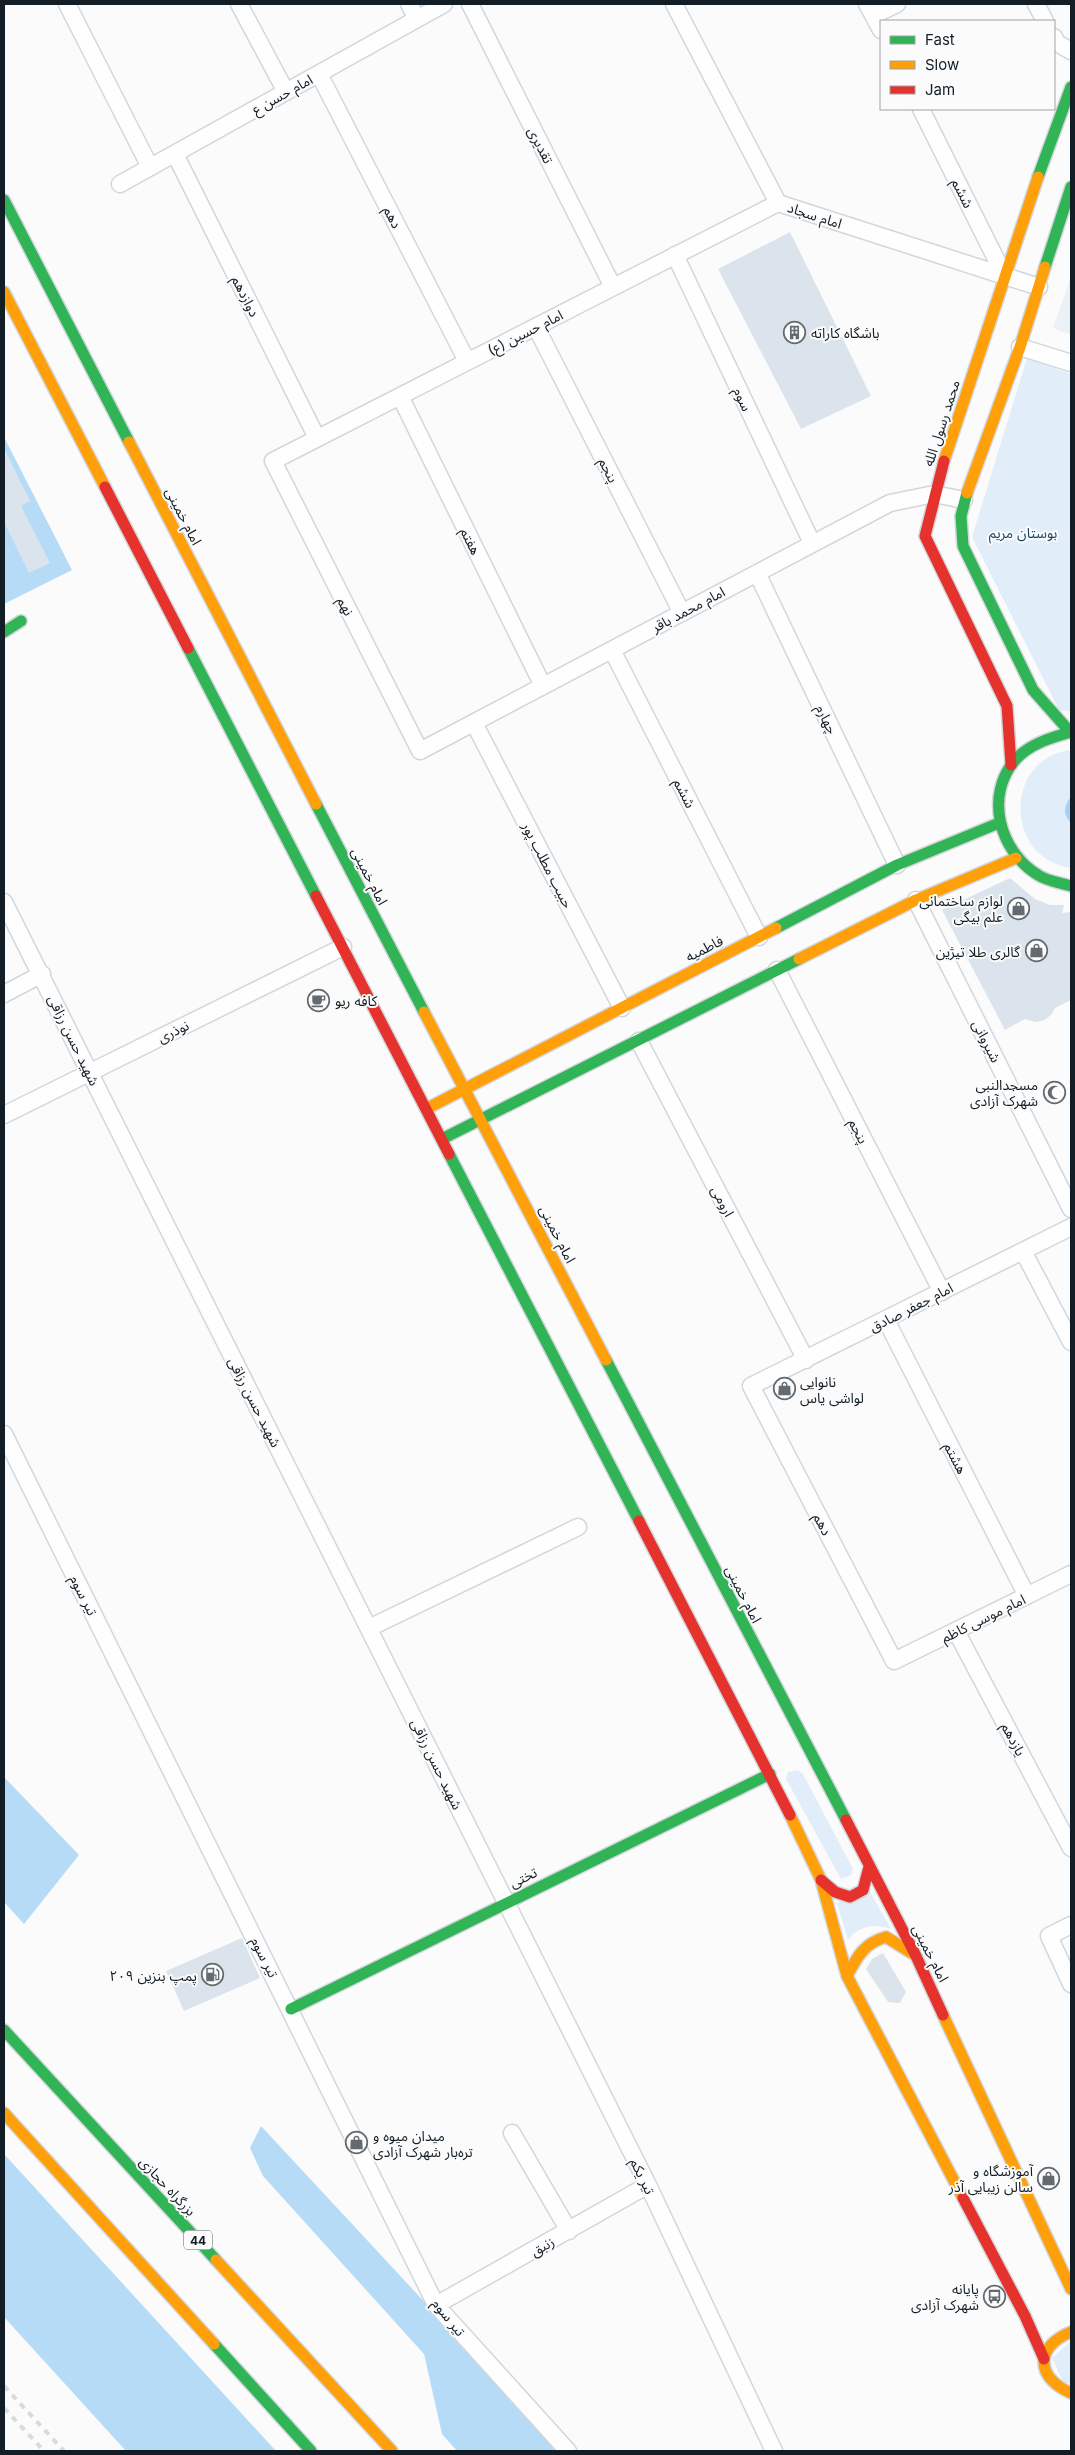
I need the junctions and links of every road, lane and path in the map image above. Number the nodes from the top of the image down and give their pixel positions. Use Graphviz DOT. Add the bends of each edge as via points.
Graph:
graph roads {
  1 [pos="67,4"];
  2 [pos="239,4"];
  3 [pos="409,4"];
  4 [pos="444,4"];
  5 [pos="470,4"];
  6 [pos="674,4"];
  7 [pos="897,4"];
  8 [pos="1036,4"];
  9 [pos="870,10"];
  10 [pos="417,19"];
  11 [pos="1044,20"];
  12 [pos="880,28"];
  13 [pos="1055,39"];
  14 [pos="1071,51"];
  15 [pos="319,74"];
  16 [pos="1071,87"];
  17 [pos="286,92"];
  18 [pos="922,110"];
  19 [pos="175,154"];
  20 [pos="150,168"];
  21 [pos="120,184"];
  22 [pos="1071,187"];
  23 [pos="4,200"];
  24 [pos="778,203"];
  25 [pos="675,255"];
  26 [pos="1005,277"];
  27 [pos="1038,286"];
  28 [pos="613,287"];
  29 [pos="4,292"];
  30 [pos="536,326"];
  31 [pos="1020,347"];
  32 [pos="467,361"];
  33 [pos="1071,363"];
  34 [pos="400,396"];
  35 [pos="317,438"];
  36 [pos="272,461"];
  37 [pos="934,494"];
  38 [pos="964,500"];
  39 [pos="812,543"];
  40 [pos="757,573"];
  41 [pos="682,612"];
  42 [pos="21,621"];
  43 [pos="4,632"];
  44 [pos="612,650"];
  45 [pos="542,686"];
  46 [pos="474,723"];
  47 [pos="1071,732"];
  48 [pos="420,751"];
  49 [pos="1011,765"];
  50 [pos="999,823"];
  51 [pos="1016,858"];
  52 [pos="897,865"];
  53 [pos="1071,886"];
  54 [pos="916,900"];
  55 [pos="4,902"];
  56 [pos="759,936"];
  57 [pos="343,948"];
  58 [pos="777,970"];
  59 [pos="42,974"];
  60 [pos="4,994"];
  61 [pos="622,1008"];
  62 [pos="639,1041"];
  63 [pos="89,1073"];
  64 [pos="464,1090"];
  65 [pos="426,1109"];
  66 [pos="4,1115"];
  67 [pos="481,1119"];
  68 [pos="442,1139"];
  69 [pos="1071,1209"];
  70 [pos="1071,1227"];
  71 [pos="1023,1251"];
  72 [pos="942,1292"];
  73 [pos="886,1320"];
  74 [pos="1071,1342"];
  75 [pos="806,1360"];
  76 [pos="751,1386"];
  77 [pos="4,1434"];
  78 [pos="578,1527"];
  79 [pos="1071,1574"];
  80 [pos="1026,1596"];
  81 [pos="369,1628"];
  82 [pos="956,1631"];
  83 [pos="894,1661"];
  84 [pos="770,1774"];
  85 [pos="1071,1848"];
  86 [pos="869,1867"];
  87 [pos="821,1880"];
  88 [pos="506,1902"];
  89 [pos="1071,1925"];
  90 [pos="916,1956"];
  91 [pos="847,1976"];
  92 [pos="1071,1984"];
  93 [pos="291,2009"];
  94 [pos="4,2030"];
  95 [pos="4,2113"];
  96 [pos="512,2133"];
  97 [pos="648,2185"];
  98 [pos="570,2230"];
  99 [pos="1071,2289"];
  100 [pos="436,2305"];
  101 [pos="1071,2332"];
  102 [pos="1044,2358"];
  103 [pos="1071,2393"];
  104 [pos="311,2451"];
  105 [pos="392,2451"];
  106 [pos="568,2451"];
  107 [pos="774,2451"];
  1 -- 20 [label="street"];
  2 -- 17 [label="street"];
  3 -- 10 [label="street"];
  4 -- 10 [label="street, امام حسن ع"];
  5 -- 28 [label="street, تقدیری"];
  6 -- 24 [label="street, امام سجاد"];
  7 -- 9 [label="street"];
  8 -- 11 [label="street"];
  9 -- 12 [label="street"];
  10 -- 15 [label="street, امام حسن ع"];
  13 -- 14 [label="street"];
  15 -- 17 [label="street, امام حسن ع"];
  15 -- 32 [label="street, دهم"];
  16 -- 26 [label="main road, محمد رسول الله"];
  17 -- 19 [label="street, امام حسن ع"];
  18 -- 26 [label="street, ششم"];
  19 -- 20 [label="street, امام حسن ع"];
  19 -- 35 [label="street, دوازدهم"];
  20 -- 21 [label="street, امام حسن ع"];
  22 -- 27 [label="main road, محمد رسول الله"];
  23 -- 64 [label="main road, امام خمینی"];
  24 -- 25 [label="street, امام حسین (ع)"];
  24 -- 26 [label="street, امام سجاد"];
  25 -- 28 [label="street, امام حسین (ع)"];
  25 -- 39 [label="street, سوم"];
  26 -- 27 [label="street, امام سجاد"];
  26 -- 37 [label="main road, محمد رسول الله"];
  27 -- 31 [label="main road, محمد رسول الله"];
  28 -- 30 [label="street, امام حسین (ع)"];
  29 -- 57 [label="main road"];
  30 -- 32 [label="street, امام حسین (ع)"];
  30 -- 41 [label="street, پنجم"];
  31 -- 33 [label="street"];
  31 -- 38 [label="main road, محمد رسول الله"];
  32 -- 34 [label="street, امام حسین (ع)"];
  34 -- 35 [label="street, امام حسین (ع)"];
  34 -- 45 [label="street, هفتم"];
  35 -- 36 [label="street, امام حسین (ع)"];
  36 -- 48 [label="street, نهم"];
  37 -- 38 [label="street, امام محمد باقر"];
  37 -- 39 [label="street, امام محمد باقر" via="890,503"];
  37 -- 49 [label="main road, محمد رسول الله" via="925,536 1007,706"];
  38 -- 47 [label="main road, محمد رسول الله" via="961,516 963,546 1033,690"];
  39 -- 40 [label="street, امام محمد باقر"];
  40 -- 41 [label="street, امام محمد باقر"];
  40 -- 52 [label="street, چهارم"];
  41 -- 44 [label="street, امام محمد باقر"];
  42 -- 43 [label="main road"];
  44 -- 45 [label="street, امام محمد باقر"];
  44 -- 56 [label="street, ششم"];
  45 -- 46 [label="street, امام محمد باقر"];
  46 -- 48 [label="street, امام محمد باقر"];
  46 -- 61 [label="street, حبیب مطلب پور"];
  47 -- 49 [label="main road, محمد رسول الله" via="1037,742"];
  49 -- 50 [label="main road, محمد رسول الله" via="1002,783"];
  50 -- 51 [label="main road, محمد رسول الله" via="1005,842"];
  50 -- 52 [label="main road, فاطمیه"];
  51 -- 53 [label="main road, محمد رسول الله" via="1033,874 1053,883"];
  51 -- 54 [label="main road"];
  52 -- 56 [label="main road, فاطمیه"];
  54 -- 58 [label="main road"];
  54 -- 69 [label="street, شیروانی"];
  55 -- 59 [label="street, شهید حسن رزاقی"];
  56 -- 61 [label="main road, فاطمیه"];
  57 -- 63 [label="street, نوذری"];
  57 -- 65 [label="main road"];
  58 -- 62 [label="main road"];
  58 -- 72 [label="street, پنجم"];
  59 -- 60 [label="street"];
  59 -- 63 [label="street, شهید حسن رزاقی"];
  61 -- 64 [label="main road, فاطمیه"];
  62 -- 67 [label="main road"];
  62 -- 75 [label="street, ارومی"];
  63 -- 66 [label="street, نوذری"];
  63 -- 81 [label="street, شهید حسن رزاقی"];
  64 -- 65 [label="main road, فاطمیه"];
  64 -- 67 [label="main road, امام خمینی"];
  65 -- 68 [label="main road"];
  67 -- 68 [label="main road"];
  67 -- 86 [label="main road, امام خمینی"];
  68 -- 84 [label="main road"];
  70 -- 71 [label="street, امام جعفر صادق"];
  71 -- 72 [label="street, امام جعفر صادق"];
  71 -- 74 [label="street"];
  72 -- 73 [label="street, امام جعفر صادق"];
  73 -- 75 [label="street, امام جعفر صادق"];
  73 -- 80 [label="street, هشتم"];
  75 -- 76 [label="street, امام جعفر صادق"];
  76 -- 83 [label="street, دهم"];
  77 -- 93 [label="street, تیر سوم"];
  78 -- 81 [label="street"];
  79 -- 80 [label="street, امام موسی کاظم"];
  80 -- 82 [label="street, امام موسی کاظم"];
  81 -- 88 [label="street, شهید حسن رزاقی"];
  82 -- 83 [label="street, امام موسی کاظم"];
  82 -- 85 [label="street, یازدهم"];
  84 -- 87 [label="main road"];
  84 -- 88 [label="main road, تختی"];
  86 -- 87 [label="main road" via="863,1890 850,1897 836,1892"];
  86 -- 90 [label="main road, امام خمینی"];
  87 -- 91 [label="main road"];
  88 -- 93 [label="main road, تختی"];
  88 -- 97 [label="street, تیر یکم"];
  89 -- 92 [label="street" via="1049,1936"];
  90 -- 91 [label="main road" via="886,1938 871,1940 860,1951"];
  90 -- 99 [label="main road, امام خمینی"];
  91 -- 102 [label="main road"];
  93 -- 100 [label="street, تیر سوم"];
  94 -- 105 [label="main road, بزرگراه حجازی / 44"];
  95 -- 104 [label="main road"];
  96 -- 98 [label="street"];
  97 -- 98 [label="street, زنبق"];
  97 -- 107 [label="street, تیر یکم"];
  98 -- 100 [label="street, زنبق"];
  100 -- 106 [label="street, تیر سوم"];
  101 -- 102 [label="main road" via="1052,2340"];
  102 -- 103 [label="main road" via="1048,2378 1054,2385"];
}
